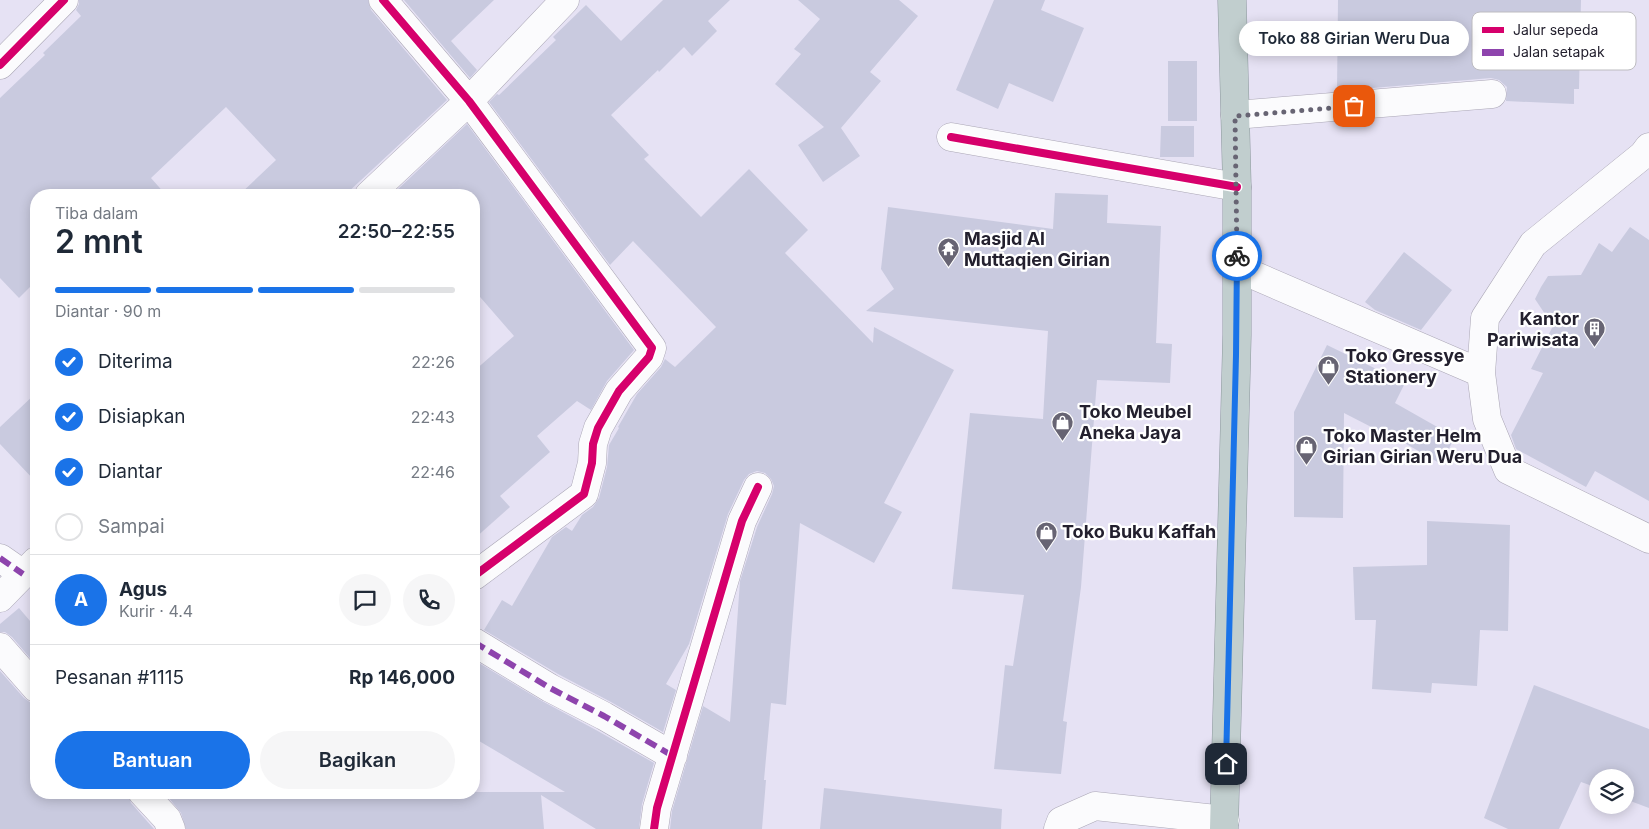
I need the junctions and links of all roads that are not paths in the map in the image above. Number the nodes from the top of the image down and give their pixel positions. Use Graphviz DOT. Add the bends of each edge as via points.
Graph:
graph roads {
  1 [pos="64,0"];
  2 [pos="383,0"];
  3 [pos="565,0"];
  4 [pos="1232,0"];
  5 [pos="0,66"];
  6 [pos="1492,94"];
  7 [pos="469,101"];
  8 [pos="1235,116"];
  9 [pos="951,138"];
  10 [pos="1647,153"];
  11 [pos="1237,187"];
  12 [pos="375,189"];
  13 [pos="1237,268"];
  14 [pos="1481,373"];
  15 [pos="758,486"];
  16 [pos="1649,539"];
  17 [pos="0,558"];
  18 [pos="30,568"];
  19 [pos="480,572"];
  20 [pos="0,598"];
  21 [pos="480,646"];
  22 [pos="0,647"];
  23 [pos="30,681"];
  24 [pos="673,756"];
  25 [pos="148,799"];
  26 [pos="1225,824"];
  27 [pos="171,829"];
  28 [pos="654,829"];
  29 [pos="1058,829"];
  1 -- 5 [label="street"];
  2 -- 7 [label="street"];
  3 -- 7 [label="street"];
  4 -- 8 [label="highway"];
  6 -- 8 [label="street"];
  7 -- 12 [label="street"];
  7 -- 19 [label="street" via="652,348 649,357 620,391 598,428 584,494"];
  8 -- 11 [label="highway"];
  9 -- 11 [label="street"];
  10 -- 14 [label="street" via="1533,244 1484,318"];
  11 -- 13 [label="highway"];
  13 -- 14 [label="street"];
  13 -- 26 [label="highway"];
  14 -- 16 [label="street" via="1487,419 1508,470"];
  15 -- 24 [label="street" via="742,521"];
  17 -- 18 [label="street"];
  18 -- 20 [label="street"];
  21 -- 24 [label="street"];
  22 -- 23 [label="street"];
  24 -- 28 [label="street"];
  25 -- 27 [label="street" via="167,819"];
  26 -- 29 [label="street" via="1095,806 1061,821"];
}
